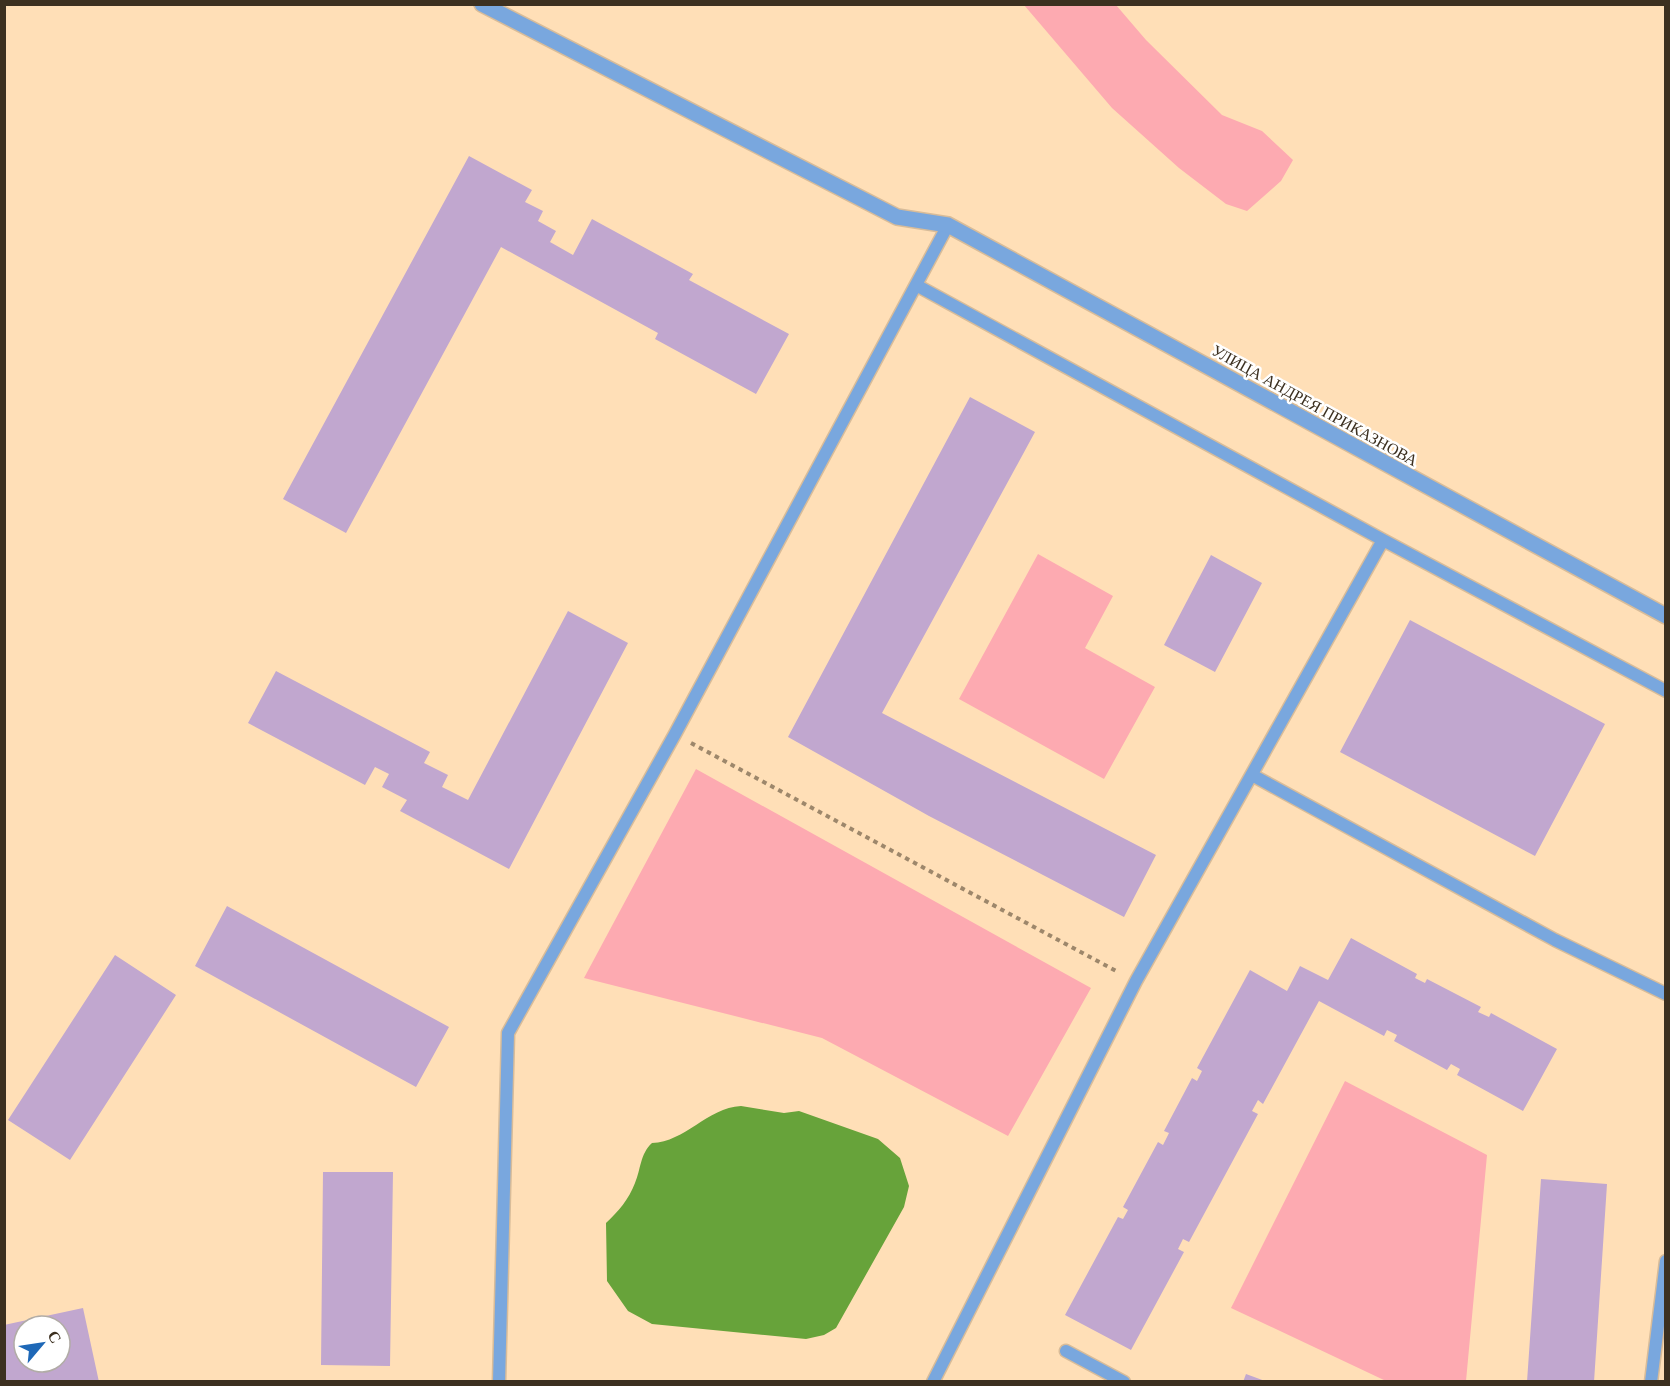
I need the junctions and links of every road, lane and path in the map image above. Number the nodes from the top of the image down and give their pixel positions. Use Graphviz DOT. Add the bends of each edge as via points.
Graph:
graph roads {
  1 [pos="482,4"];
  2 [pos="948,225"];
  3 [pos="916,285"];
  4 [pos="1383,540"];
  5 [pos="1665,616"];
  6 [pos="1665,691"];
  7 [pos="675,734"];
  8 [pos="1252,775"];
  9 [pos="1136,981"];
  10 [pos="1665,994"];
  11 [pos="1665,1261"];
  12 [pos="1066,1351"];
  13 [pos="499,1382"];
  14 [pos="933,1382"];
  15 [pos="1124,1382"];
  16 [pos="1651,1382"];
  1 -- 2 [label="street, УЛИЦА АНДРЕЯ ПРИКАЗНОВА" via="897,217"];
  2 -- 3 [label="lane"];
  2 -- 5 [label="street, УЛИЦА АНДРЕЯ ПРИКАЗНОВА"];
  3 -- 4 [label="lane"];
  3 -- 7 [label="lane"];
  4 -- 6 [label="lane"];
  4 -- 8 [label="lane"];
  7 -- 9 [label="path"];
  7 -- 13 [label="lane" via="508,1033"];
  8 -- 9 [label="lane"];
  8 -- 10 [label="lane" via="1555,940"];
  9 -- 14 [label="lane"];
  11 -- 16 [label="lane"];
  12 -- 15 [label="lane"];
}
